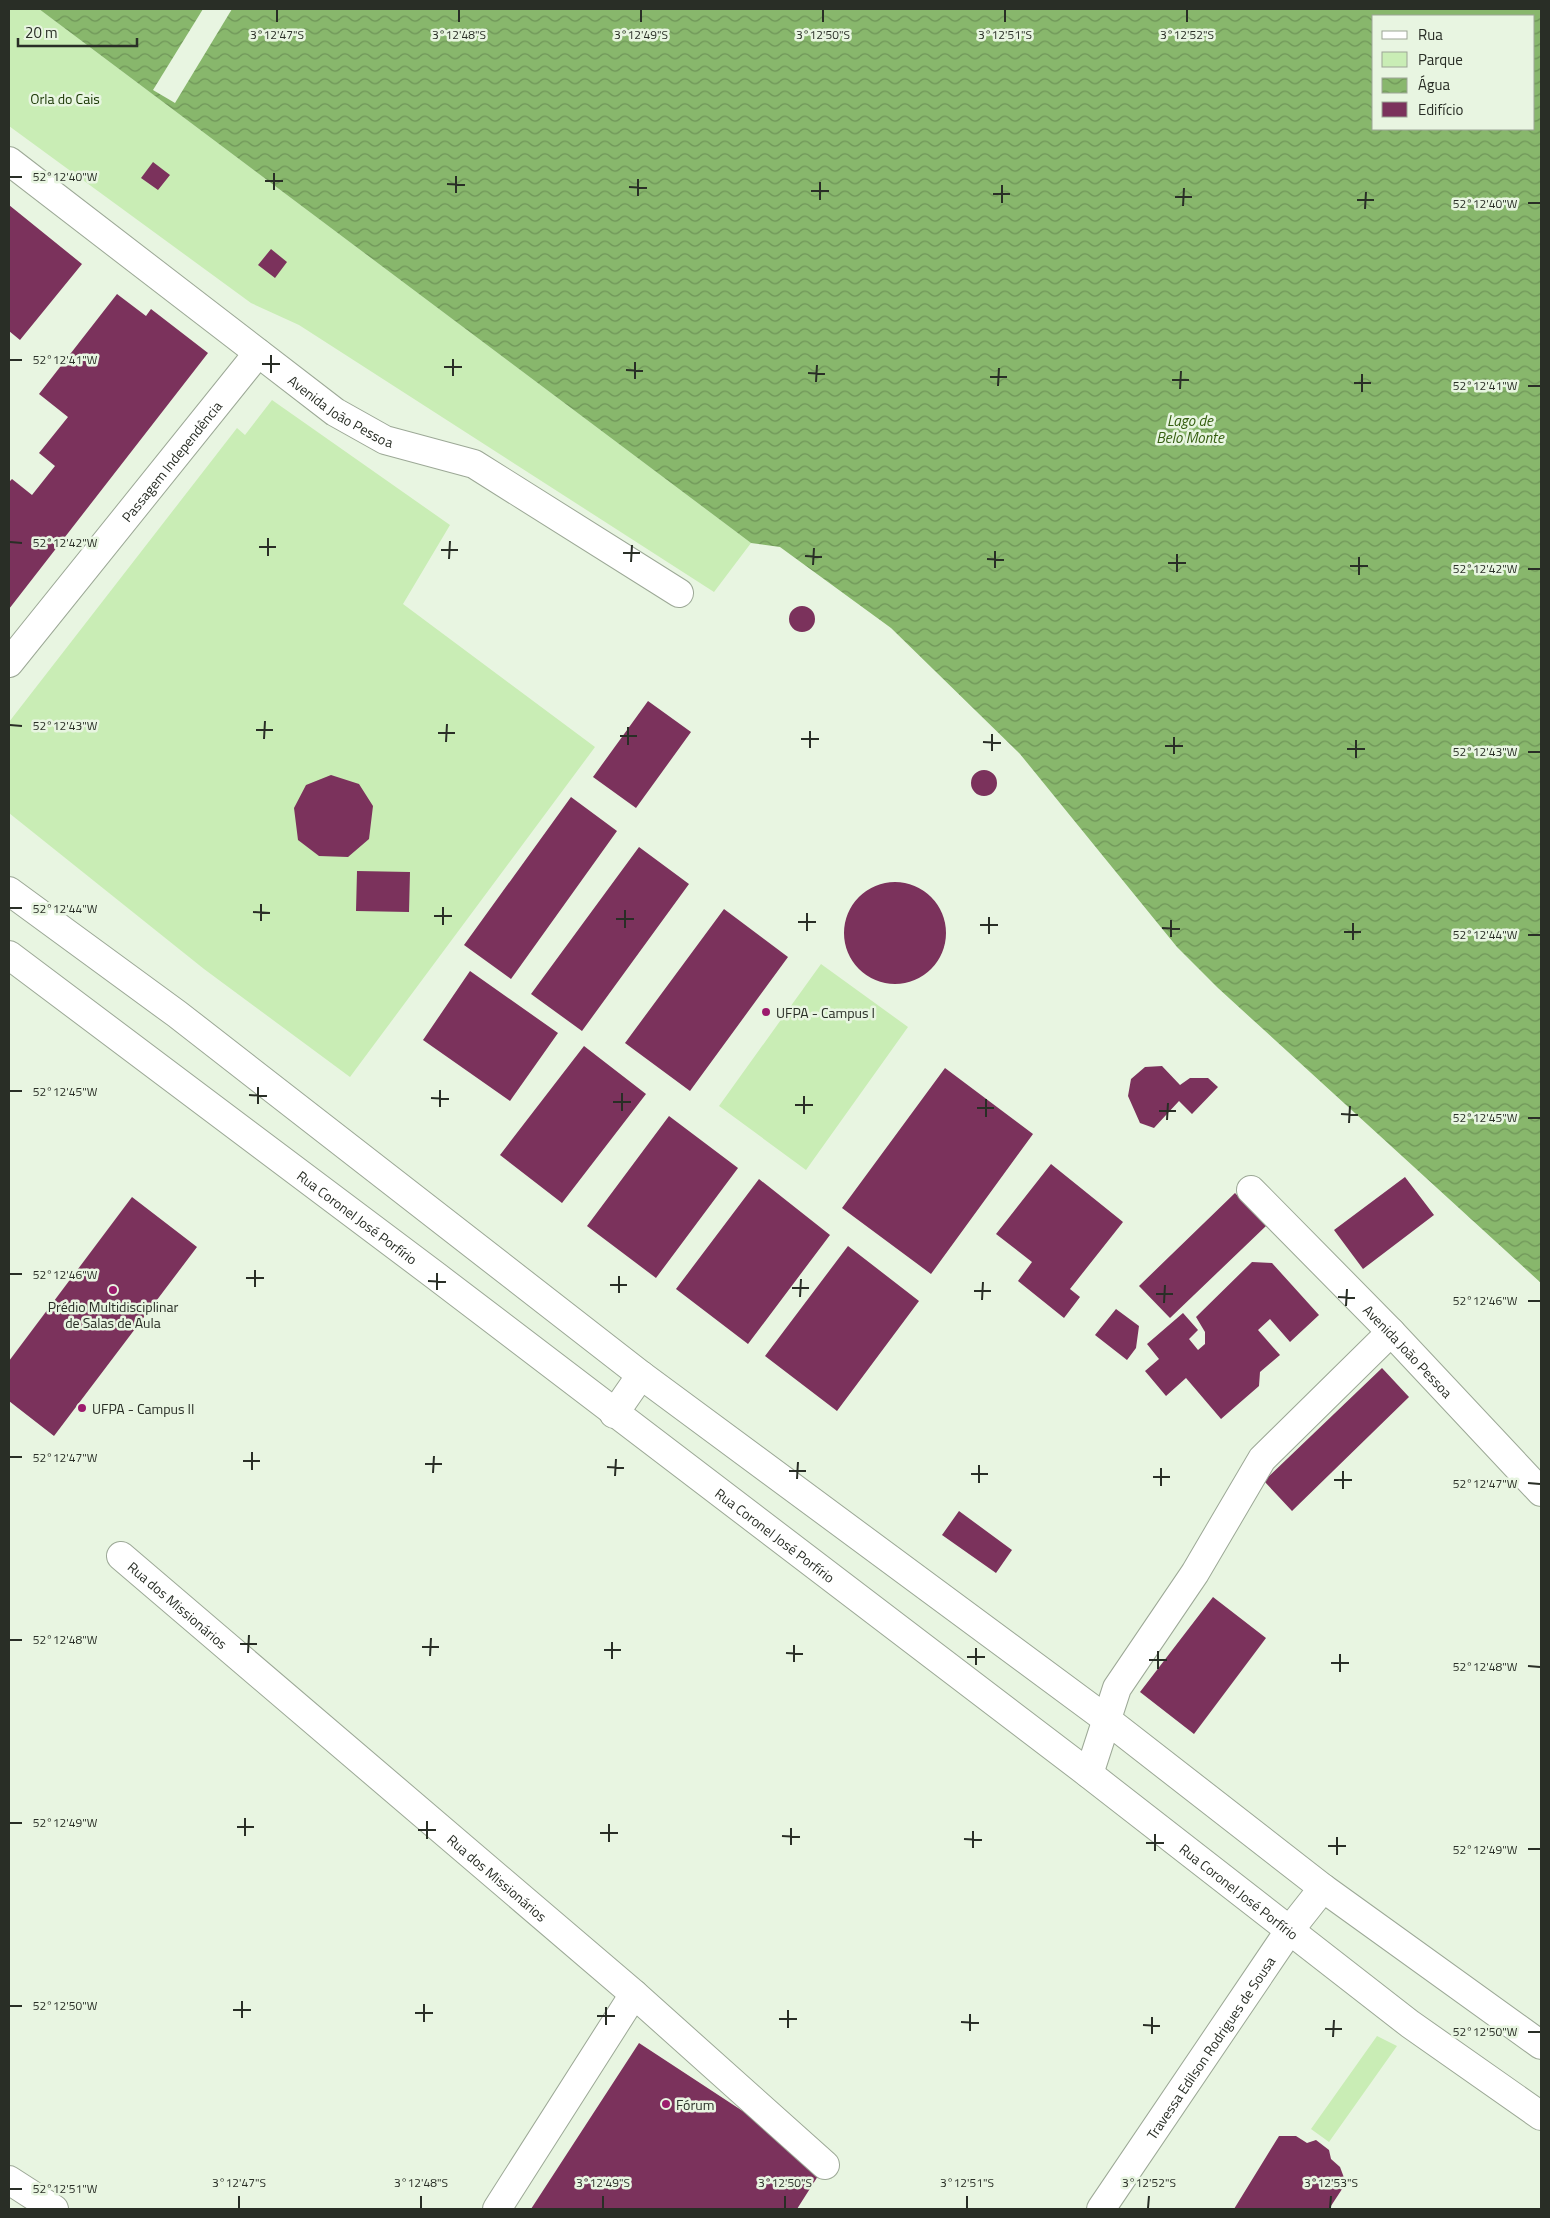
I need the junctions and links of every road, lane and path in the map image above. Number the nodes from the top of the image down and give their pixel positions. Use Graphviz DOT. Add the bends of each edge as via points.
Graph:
graph roads {
  1 [pos="9,160"];
  2 [pos="258,353"];
  3 [pos="679,593"];
  4 [pos="9,663"];
  5 [pos="9,891"];
  6 [pos="9,955"];
  7 [pos="1251,1190"];
  8 [pos="1391,1332"];
  9 [pos="641,1375"];
  10 [pos="614,1414"];
  11 [pos="1541,1492"];
  12 [pos="121,1556"];
  13 [pos="1106,1719"];
  14 [pos="1089,1774"];
  15 [pos="1324,1888"];
  16 [pos="1289,1931"];
  17 [pos="634,1994"];
  18 [pos="1541,2045"];
  19 [pos="1541,2116"];
  20 [pos="825,2165"];
  21 [pos="9,2180"];
  22 [pos="54,2209"];
  23 [pos="496,2209"];
  24 [pos="1101,2209"];
  1 -- 2 [label="street, Avenida João Pessoa"];
  2 -- 3 [label="street, Avenida João Pessoa" via="334,412 385,440 474,464"];
  2 -- 4 [label="street, Passagem Independência"];
  5 -- 9 [label="street" via="185,1020"];
  6 -- 10 [label="street, Rua Coronel José Porfírio"];
  7 -- 8 [label="street, Avenida João Pessoa"];
  8 -- 11 [label="street, Avenida João Pessoa"];
  8 -- 13 [label="street" via="1262,1459 1195,1573 1117,1688"];
  9 -- 10 [label="street"];
  9 -- 13 [label="street"];
  10 -- 14 [label="street, Rua Coronel José Porfírio"];
  12 -- 17 [label="street, Rua dos Missionários"];
  13 -- 14 [label="street"];
  13 -- 15 [label="street"];
  14 -- 16 [label="street, Rua Coronel José Porfírio"];
  15 -- 16 [label="street, Travessa Edilson Rodrigues de Sousa"];
  15 -- 18 [label="street"];
  16 -- 19 [label="street, Rua Coronel José Porfírio" via="1410,2024"];
  16 -- 24 [label="street, Travessa Edilson Rodrigues de Sousa"];
  17 -- 20 [label="street, Rua dos Missionários"];
  17 -- 23 [label="street"];
  21 -- 22 [label="street"];
}
